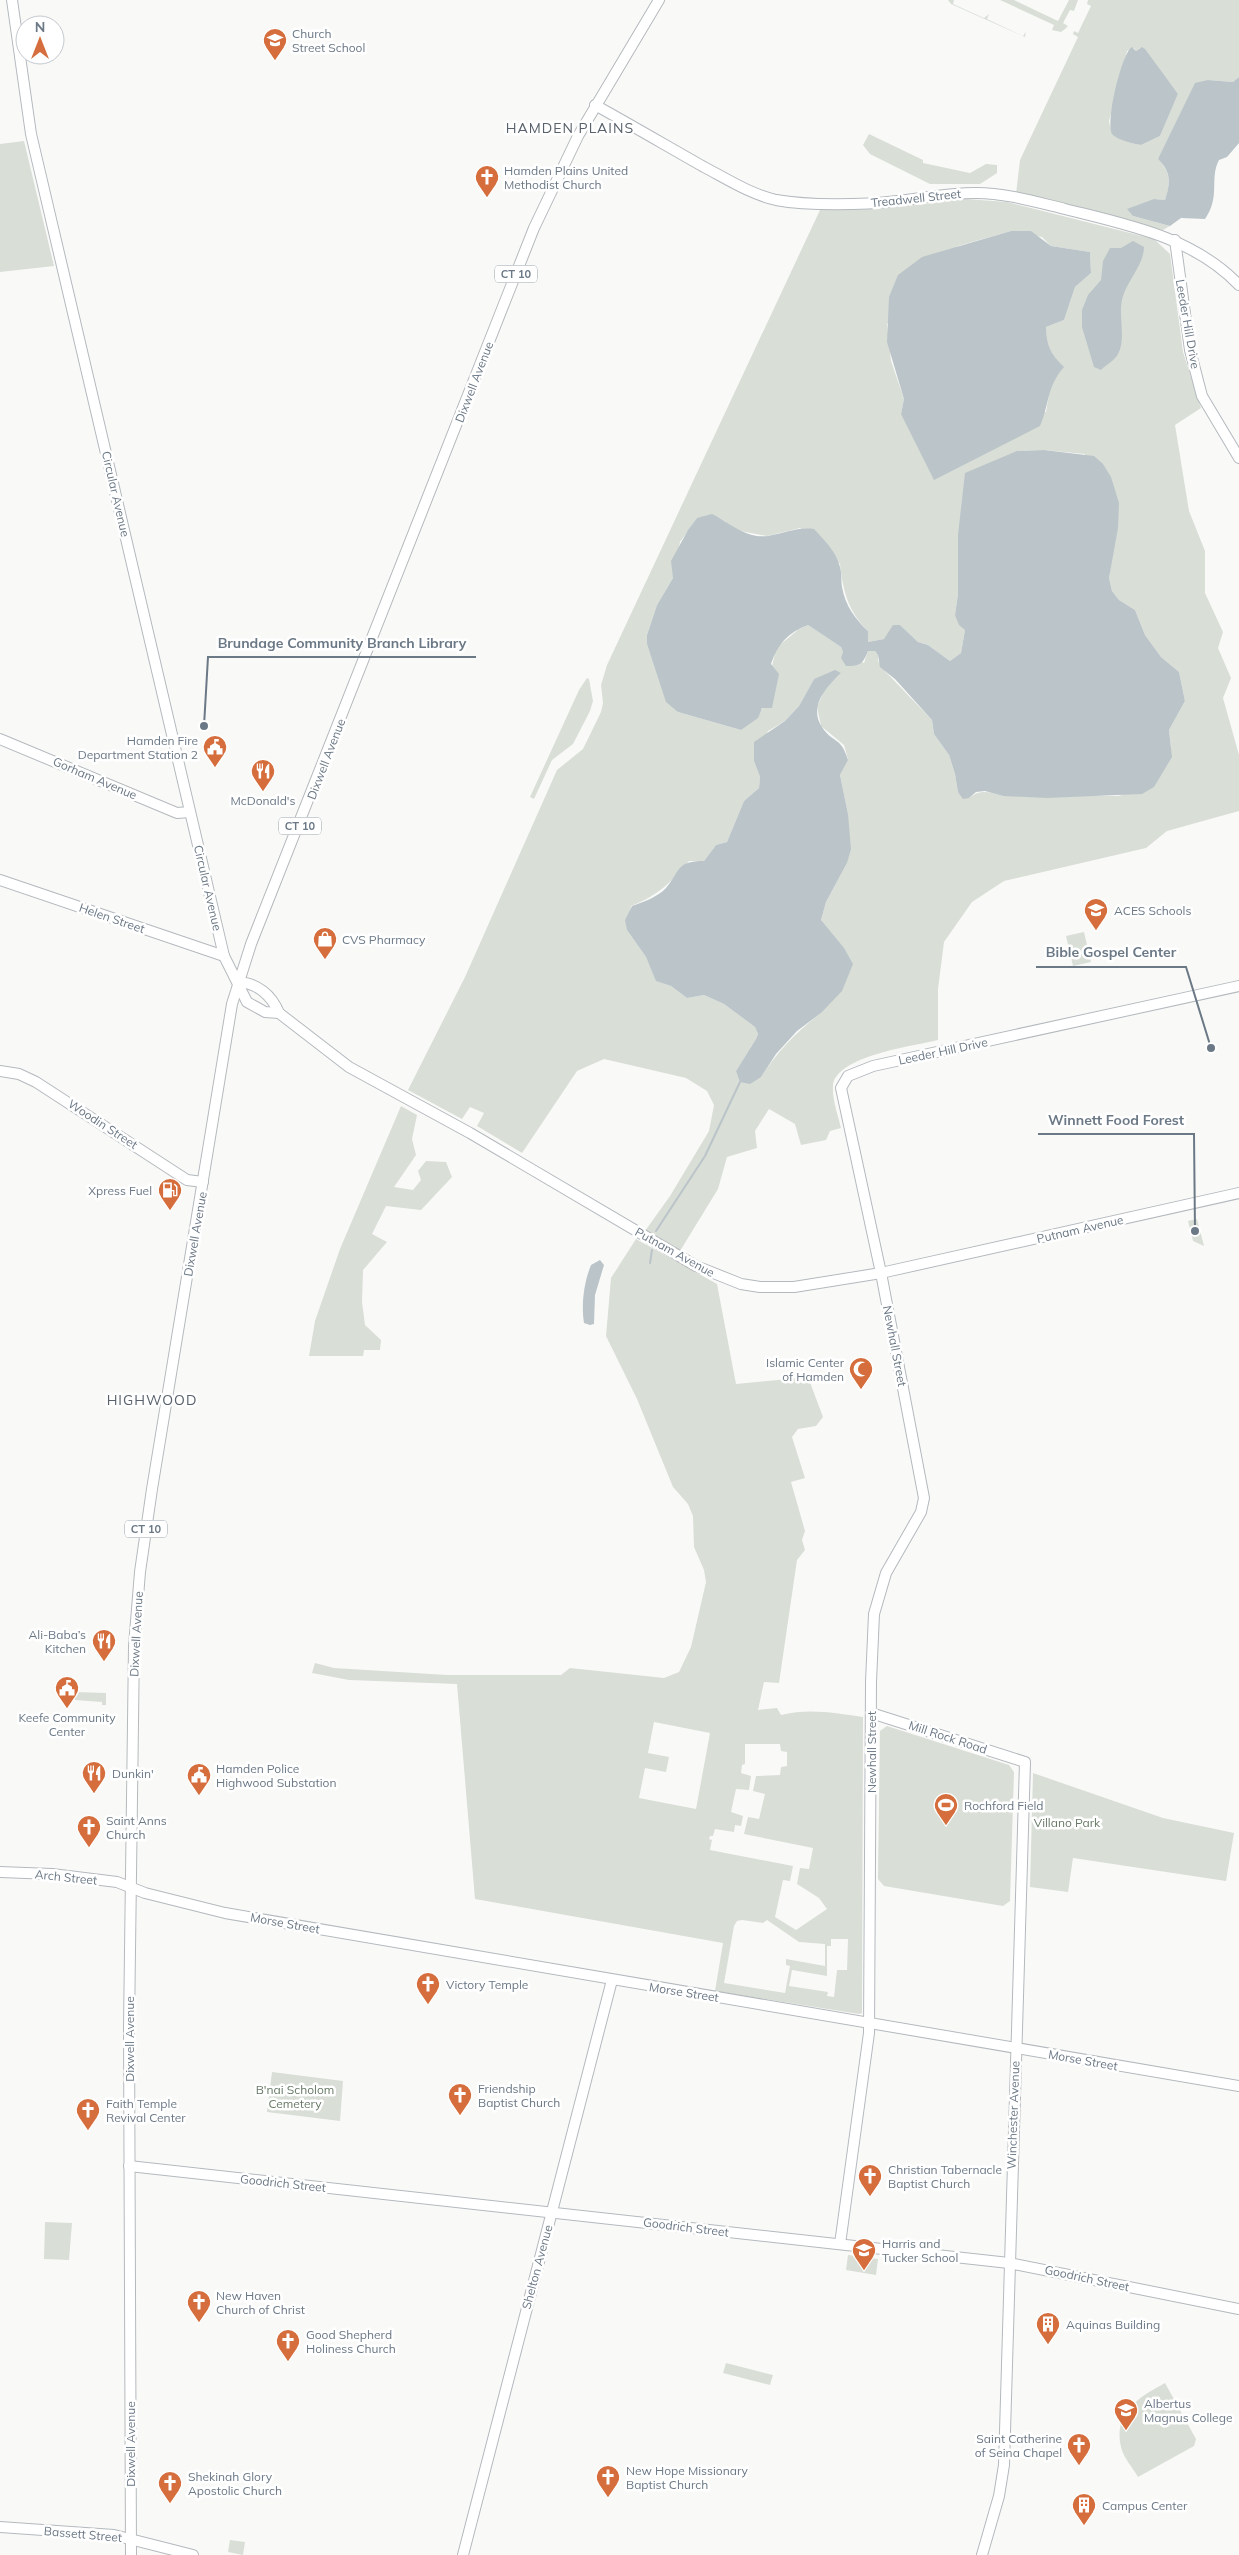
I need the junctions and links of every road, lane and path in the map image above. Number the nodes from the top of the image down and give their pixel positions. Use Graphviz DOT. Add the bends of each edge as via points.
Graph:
graph roads {
  1 [pos="12,0"];
  2 [pos="658,0"];
  3 [pos="595,105"];
  4 [pos="1175,240"];
  5 [pos="1239,285"];
  6 [pos="1239,458"];
  7 [pos="0,739"];
  8 [pos="190,812"];
  9 [pos="0,880"];
  10 [pos="224,956"];
  11 [pos="238,982"];
  12 [pos="1239,986"];
  13 [pos="280,1013"];
  14 [pos="0,1071"];
  15 [pos="203,1182"];
  16 [pos="1239,1193"];
  17 [pos="881,1273"];
  18 [pos="871,1714"];
  19 [pos="1025,1762"];
  20 [pos="0,1872"];
  21 [pos="131,1887"];
  22 [pos="612,1980"];
  23 [pos="869,2023"];
  24 [pos="1015,2048"];
  25 [pos="1239,2086"];
  26 [pos="129,2166"];
  27 [pos="551,2213"];
  28 [pos="840,2244"];
  29 [pos="1009,2263"];
  30 [pos="1239,2310"];
  31 [pos="0,2528"];
  32 [pos="131,2538"];
  33 [pos="131,2555"];
  34 [pos="193,2555"];
  35 [pos="463,2555"];
  36 [pos="982,2555"];
  1 -- 8 [label="main road, Circular Avenue" via="31,134"];
  2 -- 3 [label="main road, Dixwell Avenue / CT 10"];
  3 -- 4 [label="main road, Treadwell Street" via="748,190 778,200 881,203 977,193 1008,196 1114,221"];
  3 -- 11 [label="main road, Dixwell Avenue / CT 10" via="562,166 530,238"];
  4 -- 5 [label="main road, Treadwell Street" via="1214,263"];
  4 -- 6 [label="main road, Leeder Hill Drive" via="1190,350 1202,396"];
  7 -- 8 [label="main road, Gorham Avenue" via="177,813"];
  8 -- 10 [label="main road, Circular Avenue"];
  9 -- 10 [label="main road, Helen Street"];
  10 -- 11 [label="main road, Circular Avenue"];
  11 -- 13 [label="main road, Putnam Avenue" via="259,987"];
  11 -- 13 [label="main road, Putnam Avenue" via="243,996 253,1007"];
  11 -- 15 [label="main road, Dixwell Avenue / CT 10"];
  12 -- 17 [label="main road, Leeder Hill Drive" via="873,1066 848,1076 841,1095"];
  13 -- 17 [label="main road, Putnam Avenue" via="349,1067 470,1133 696,1266 724,1278 760,1288 778,1289"];
  14 -- 15 [label="main road, Woodin Street" via="30,1079 94,1117 187,1180"];
  15 -- 21 [label="main road, Dixwell Avenue / CT 10" via="138,1591 134,1646"];
  16 -- 17 [label="main road, Putnam Avenue"];
  17 -- 18 [label="main road, Newhall Street" via="924,1498 921,1512 886,1573 877,1599 872,1638"];
  18 -- 19 [label="main road, Mill Rock Road"];
  18 -- 23 [label="main road, Newhall Street"];
  19 -- 24 [label="main road, Winchester Avenue"];
  20 -- 21 [label="main road, Arch Street" via="68,1876 117,1882"];
  21 -- 22 [label="main road, Morse Street" via="230,1914"];
  21 -- 26 [label="main road, Dixwell Avenue"];
  22 -- 23 [label="main road, Morse Street"];
  22 -- 27 [label="main road, Shelton Avenue"];
  23 -- 24 [label="main road, Morse Street"];
  23 -- 28 [label="main road, Newhall Street"];
  24 -- 25 [label="main road, Morse Street"];
  24 -- 29 [label="main road, Winchester Avenue"];
  26 -- 27 [label="main road, Goodrich Street"];
  26 -- 32 [label="main road, Dixwell Avenue"];
  27 -- 28 [label="main road, Goodrich Street"];
  27 -- 35 [label="main road, Shelton Avenue"];
  28 -- 29 [label="main road, Goodrich Street"];
  29 -- 30 [label="main road, Goodrich Street"];
  29 -- 36 [label="main road, Winchester Avenue" via="1003,2473"];
  31 -- 32 [label="main road, Bassett Street"];
  32 -- 33 [label="main road, Dixwell Avenue"];
  32 -- 34 [label="main road, Bassett Street"];
}
